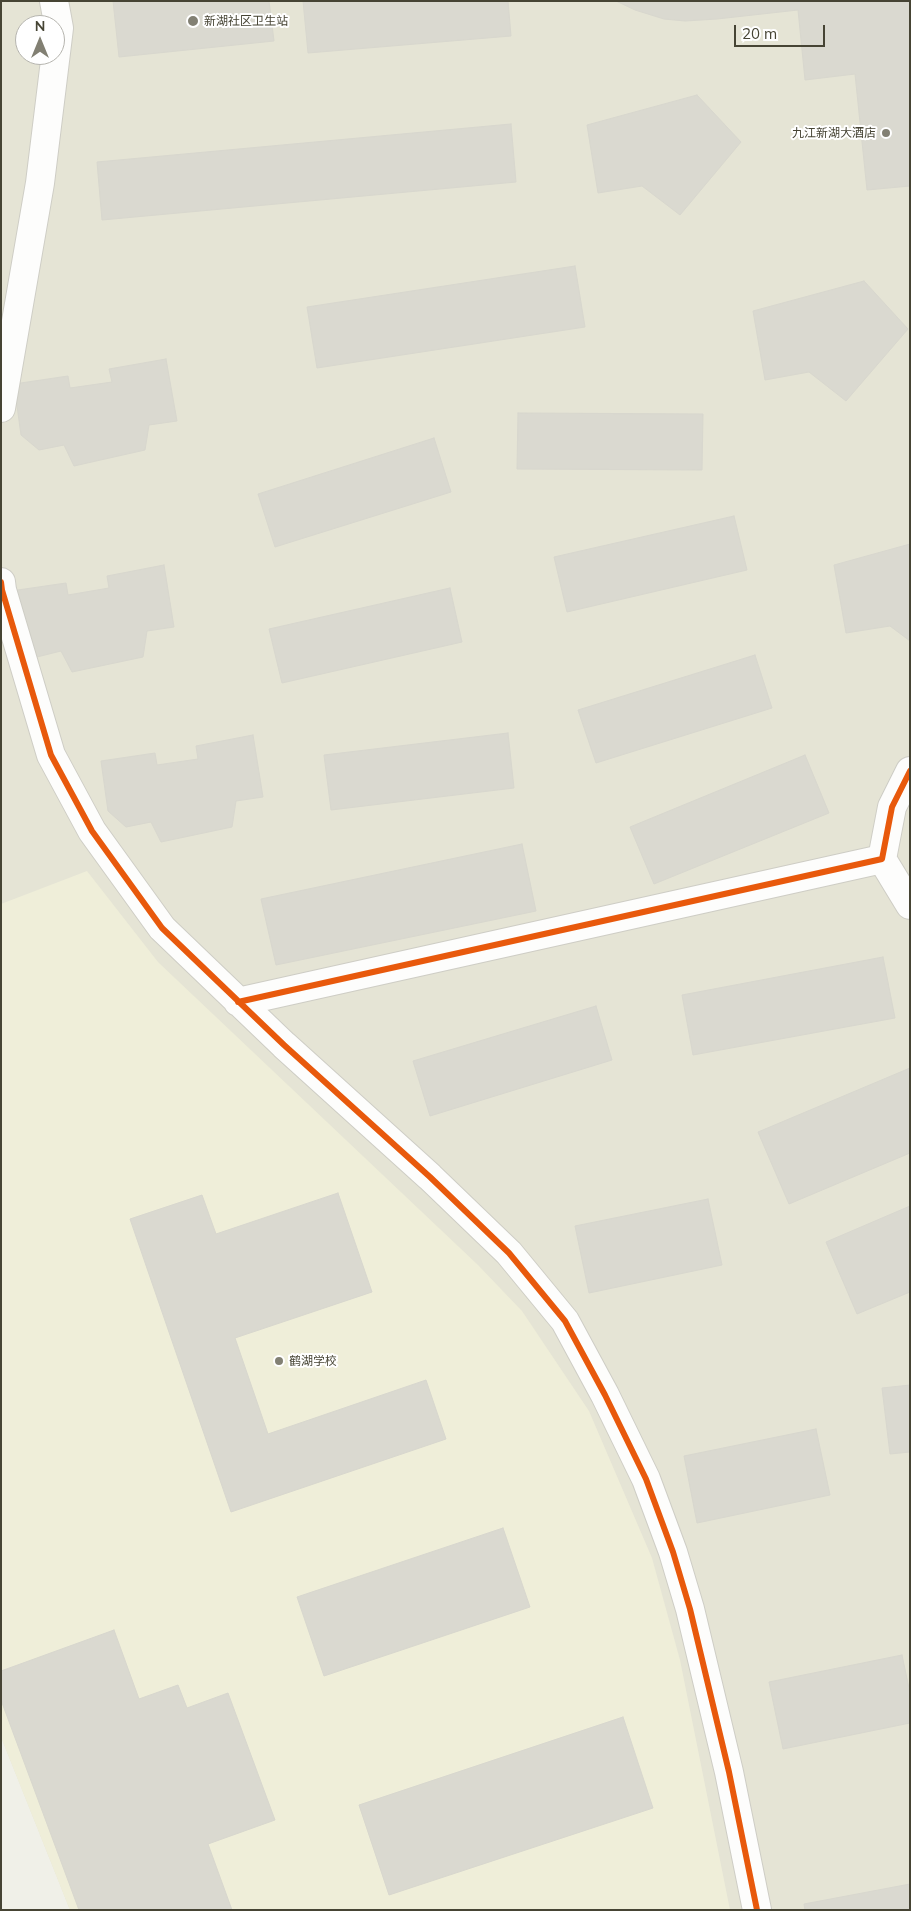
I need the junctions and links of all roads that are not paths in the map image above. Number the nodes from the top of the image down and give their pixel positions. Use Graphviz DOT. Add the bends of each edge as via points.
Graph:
graph roads {
  1 [pos="54,1"];
  2 [pos="1,408"];
  3 [pos="1,582"];
  4 [pos="910,771"];
  5 [pos="882,859"];
  6 [pos="910,905"];
  7 [pos="238,1002"];
  8 [pos="757,1910"];
  1 -- 2 [label="street" via="59,28 40,183"];
  3 -- 7 [label="street" via="51,755 92,831 162,928"];
  4 -- 5 [label="street" via="892,807"];
  5 -- 6 [label="street"];
  5 -- 7 [label="street"];
  7 -- 8 [label="street" via="510,1253 565,1320 646,1479 673,1552 722,1744"];
}
